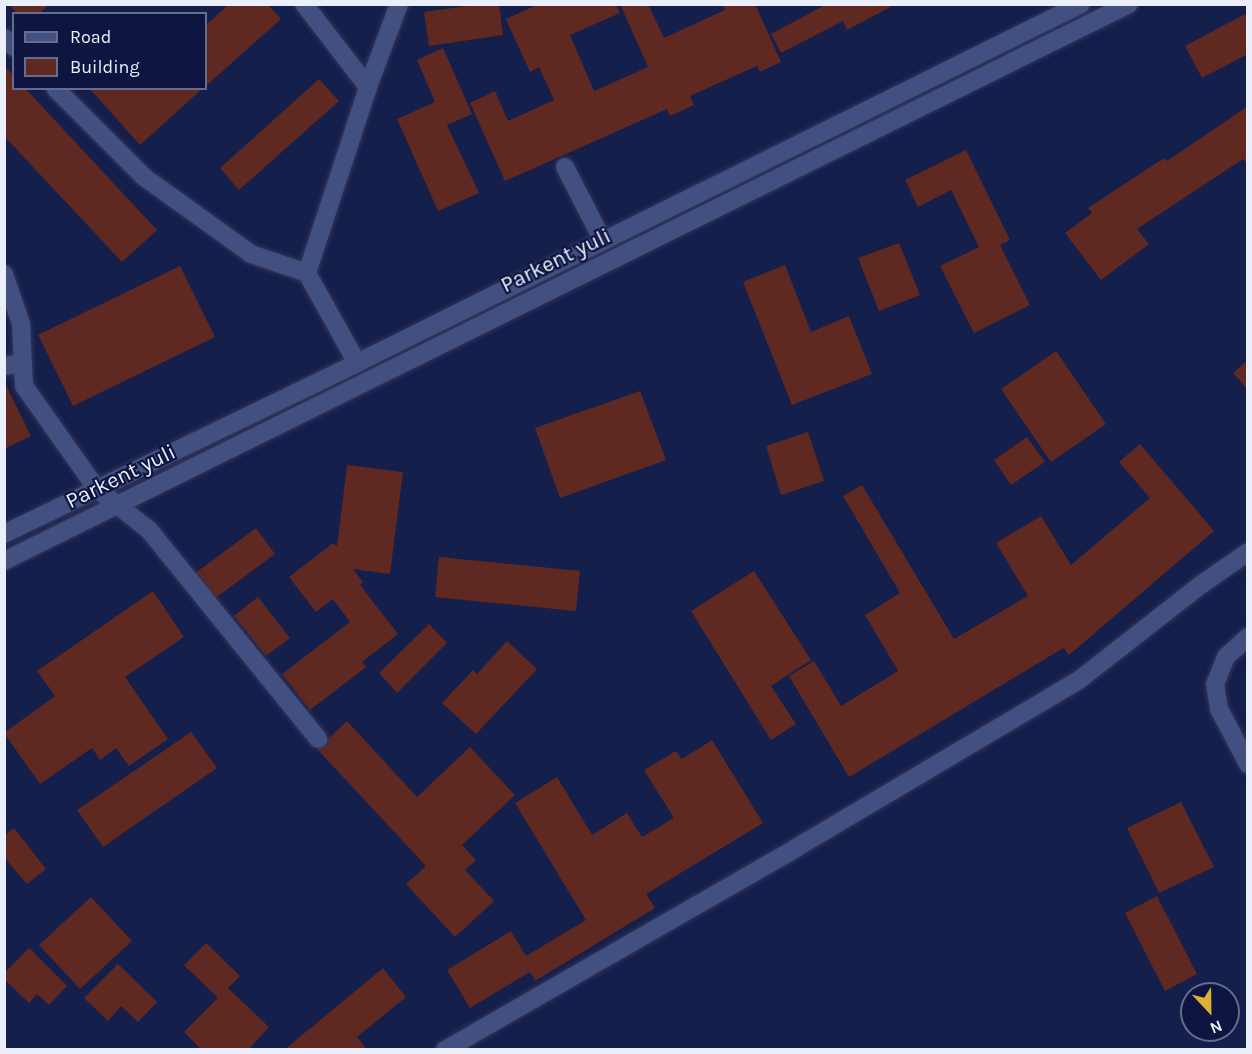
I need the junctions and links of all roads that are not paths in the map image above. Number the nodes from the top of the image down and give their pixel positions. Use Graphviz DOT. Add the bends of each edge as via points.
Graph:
graph roads {
  1 [pos="304,4"];
  2 [pos="399,4"];
  3 [pos="1081,4"];
  4 [pos="1129,4"];
  5 [pos="368,87"];
  6 [pos="57,90"];
  7 [pos="565,167"];
  8 [pos="603,241"];
  9 [pos="307,273"];
  10 [pos="4,274"];
  11 [pos="23,363"];
  12 [pos="357,363"];
  13 [pos="4,366"];
  14 [pos="97,489"];
  15 [pos="117,505"];
  16 [pos="4,534"];
  17 [pos="1248,552"];
  18 [pos="4,561"];
  19 [pos="1248,637"];
  20 [pos="318,739"];
  21 [pos="1248,764"];
  22 [pos="445,1050"];
  1 -- 5 [label="street"];
  2 -- 5 [label="street"];
  3 -- 8 [label="street, Parkent yuli"];
  4 -- 15 [label="street, Parkent yuli"];
  5 -- 9 [label="street"];
  6 -- 9 [label="street" via="144,177 251,254"];
  7 -- 8 [label="street"];
  8 -- 12 [label="street, Parkent yuli"];
  9 -- 12 [label="street"];
  10 -- 11 [label="street" via="21,324"];
  11 -- 13 [label="street"];
  11 -- 14 [label="street" via="24,386"];
  12 -- 14 [label="street, Parkent yuli"];
  14 -- 15 [label="street"];
  14 -- 16 [label="street, Parkent yuli"];
  15 -- 18 [label="street, Parkent yuli"];
  15 -- 20 [label="street" via="149,530"];
  17 -- 22 [label="street" via="1078,680"];
  19 -- 21 [label="street" via="1226,657 1215,684 1219,709"];
}
